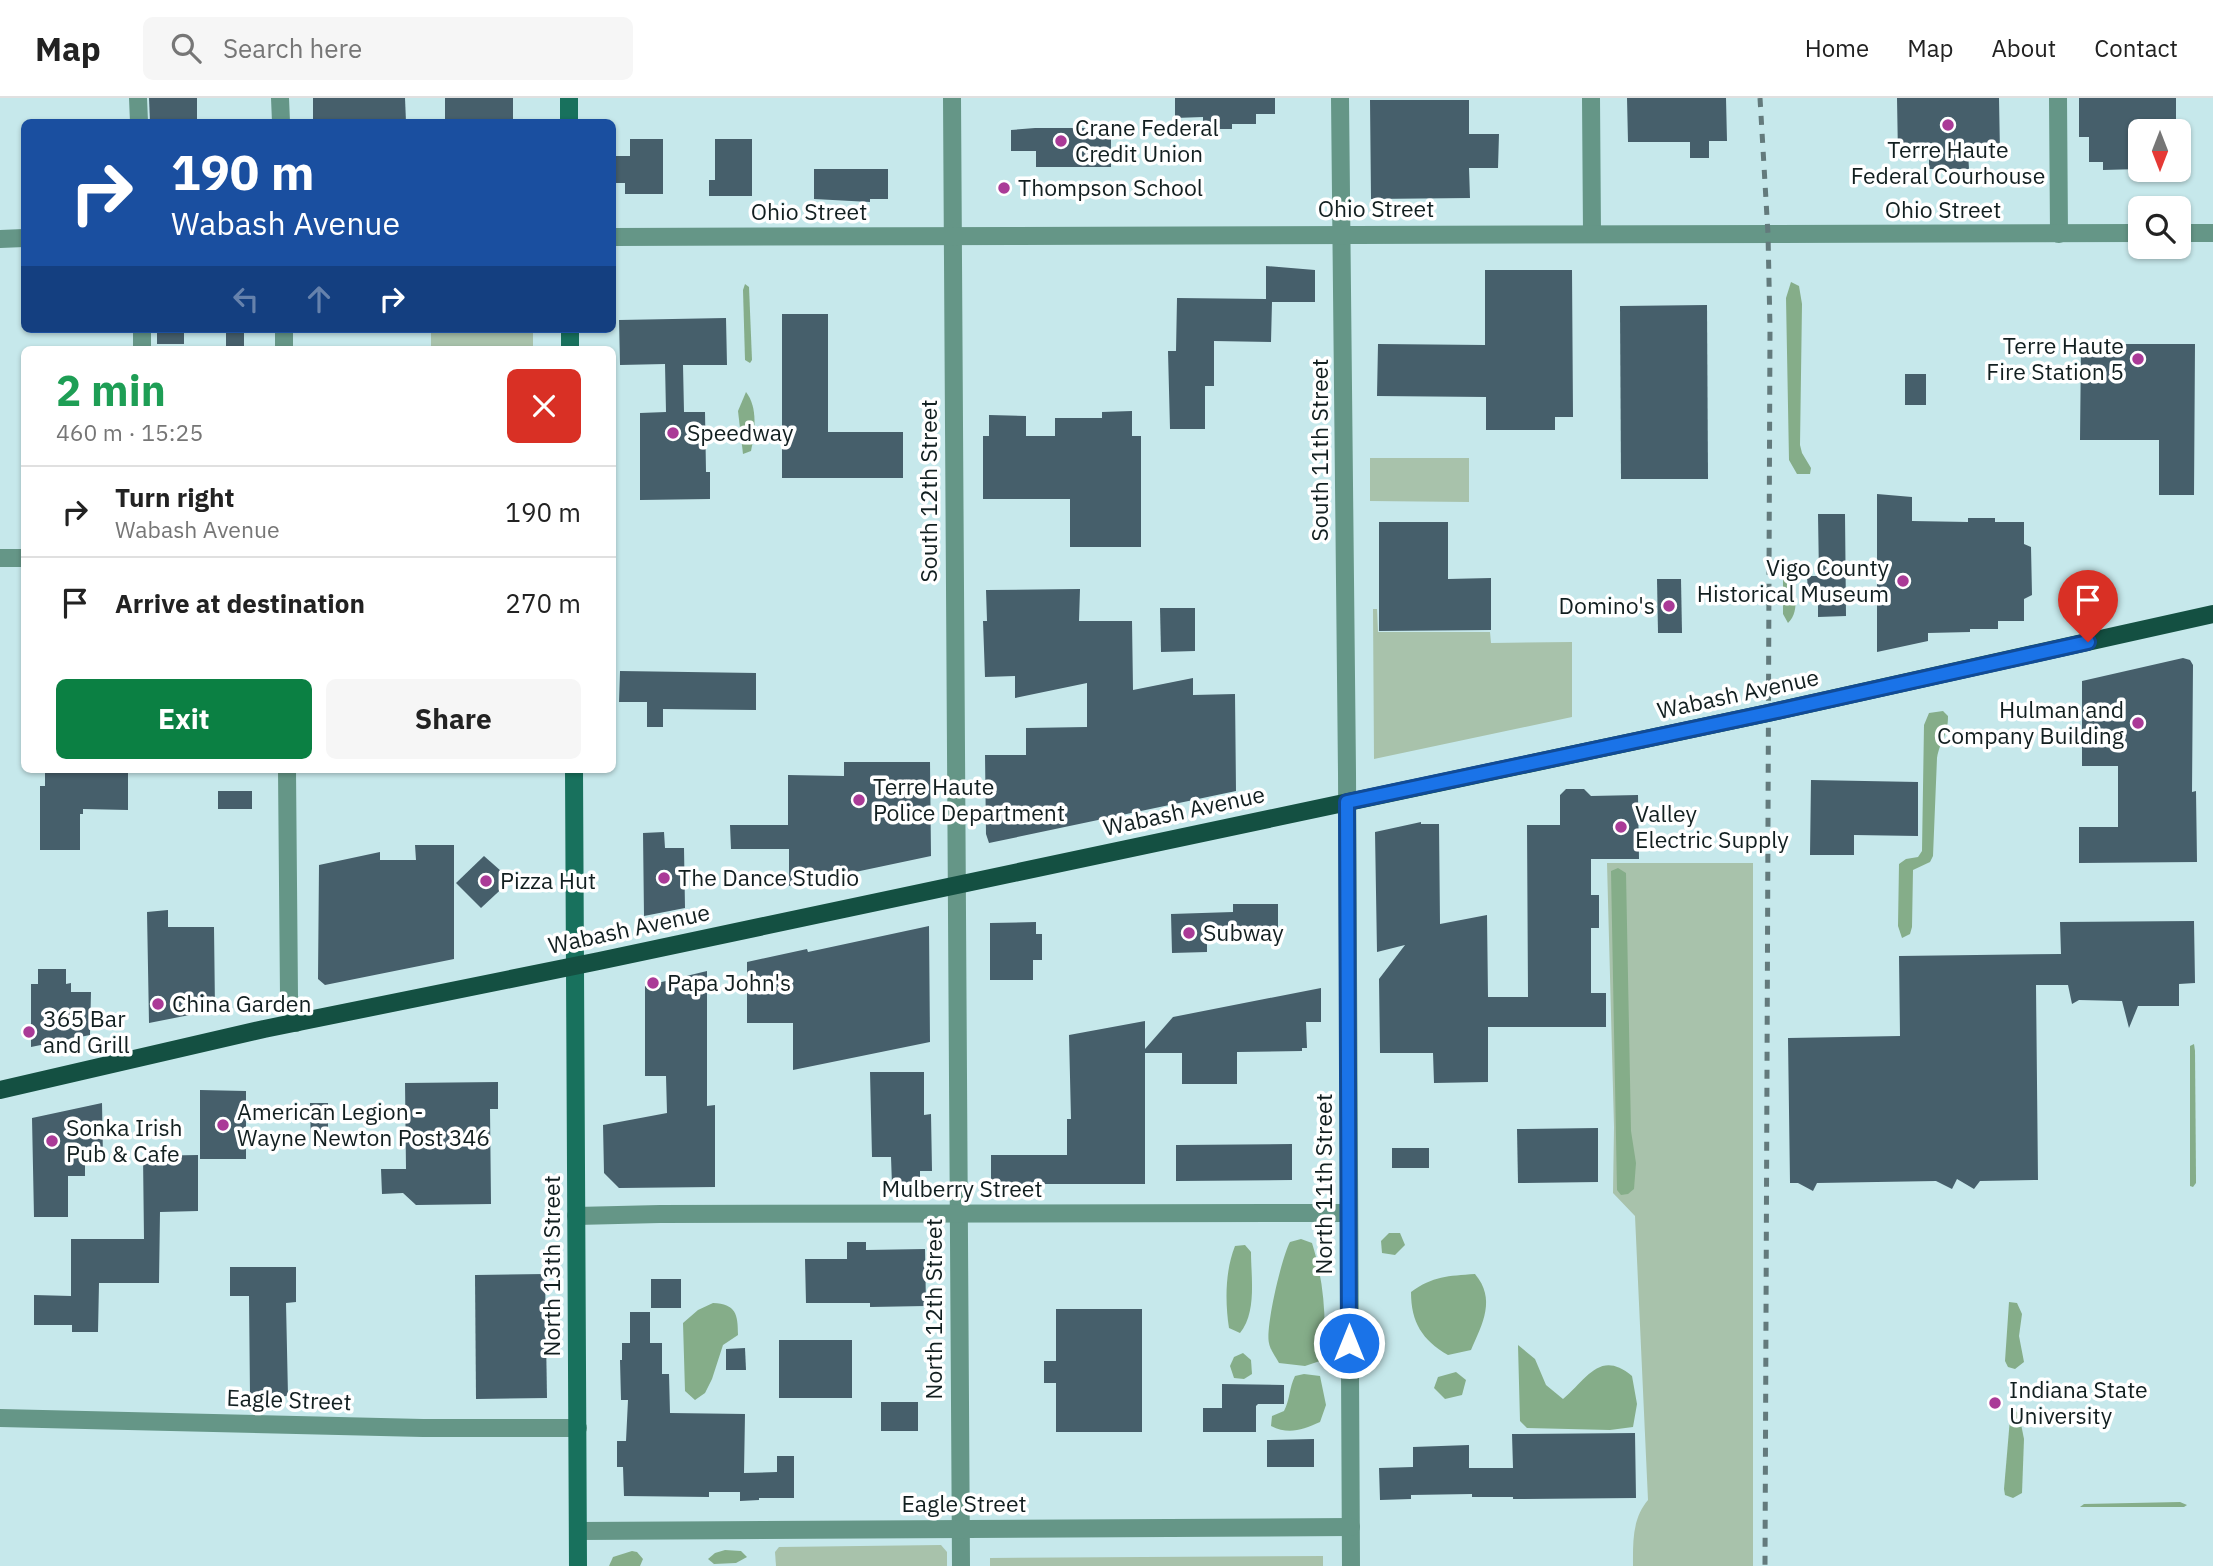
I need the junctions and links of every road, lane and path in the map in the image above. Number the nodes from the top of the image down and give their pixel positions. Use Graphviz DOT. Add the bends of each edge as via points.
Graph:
graph roads {
  1 [pos="138,98"];
  2 [pos="280,98"];
  3 [pos="569,98"];
  4 [pos="952,98"];
  5 [pos="1340,98"];
  6 [pos="1591,98"];
  7 [pos="2058,98"];
  8 [pos="138,119"];
  9 [pos="281,119"];
  10 [pos="569,119"];
  11 [pos="2128,233"];
  12 [pos="2191,233"];
  13 [pos="2213,233"];
  14 [pos="1342,234"];
  15 [pos="1592,234"];
  16 [pos="2059,234"];
  17 [pos="951,236"];
  18 [pos="616,237"];
  19 [pos="21,238"];
  20 [pos="0,239"];
  21 [pos="0,558"];
  22 [pos="21,558"];
  23 [pos="2213,614"];
  24 [pos="286,773"];
  25 [pos="574,773"];
  26 [pos="1347,802"];
  27 [pos="956,885"];
  28 [pos="575,965"];
  29 [pos="296,1023"];
  30 [pos="0,1090"];
  31 [pos="958,1213"];
  32 [pos="1349,1213"];
  33 [pos="576,1216"];
  34 [pos="0,1418"];
  35 [pos="578,1428"];
  36 [pos="1350,1527"];
  37 [pos="960,1528"];
  38 [pos="578,1531"];
  39 [pos="578,1566"];
  40 [pos="961,1566"];
  41 [pos="1351,1566"];
  1 -- 8 [label="street"];
  2 -- 9 [label="street"];
  3 -- 10 [label="main road"];
  4 -- 17 [label="street, South 12th Street"];
  5 -- 14 [label="street, South 11th Street"];
  6 -- 15 [label="street"];
  7 -- 16 [label="street"];
  11 -- 16 [label="street, Ohio Street"];
  12 -- 13 [label="street"];
  14 -- 15 [label="street, Ohio Street"];
  14 -- 17 [label="street, Ohio Street"];
  14 -- 26 [label="street, South 11th Street"];
  15 -- 16 [label="street, Ohio Street"];
  17 -- 18 [label="street, Ohio Street"];
  17 -- 27 [label="street, South 12th Street"];
  19 -- 20 [label="street"];
  21 -- 22 [label="street"];
  23 -- 26 [label="main road, Wabash Avenue"];
  24 -- 29 [label="street" via="289,997"];
  25 -- 28 [label="main road, North 13th Street"];
  26 -- 27 [label="main road, Wabash Avenue"];
  26 -- 32 [label="street, North 11th Street"];
  27 -- 28 [label="main road, Wabash Avenue"];
  27 -- 31 [label="street, North 12th Street"];
  28 -- 29 [label="main road, Wabash Avenue"];
  28 -- 33 [label="main road, North 13th Street"];
  29 -- 30 [label="main road, Wabash Avenue"];
  31 -- 32 [label="street, Mulberry Street"];
  31 -- 33 [label="street, Mulberry Street"];
  31 -- 37 [label="street, North 12th Street"];
  32 -- 36 [label="street, North 11th Street"];
  33 -- 35 [label="main road, North 13th Street"];
  34 -- 35 [label="street, Eagle Street"];
  35 -- 38 [label="main road, North 13th Street"];
  36 -- 37 [label="street, Eagle Street"];
  36 -- 41 [label="street, North 11th Street"];
  37 -- 38 [label="street, Eagle Street"];
  37 -- 40 [label="street, North 12th Street"];
  38 -- 39 [label="main road, North 13th Street"];
}
